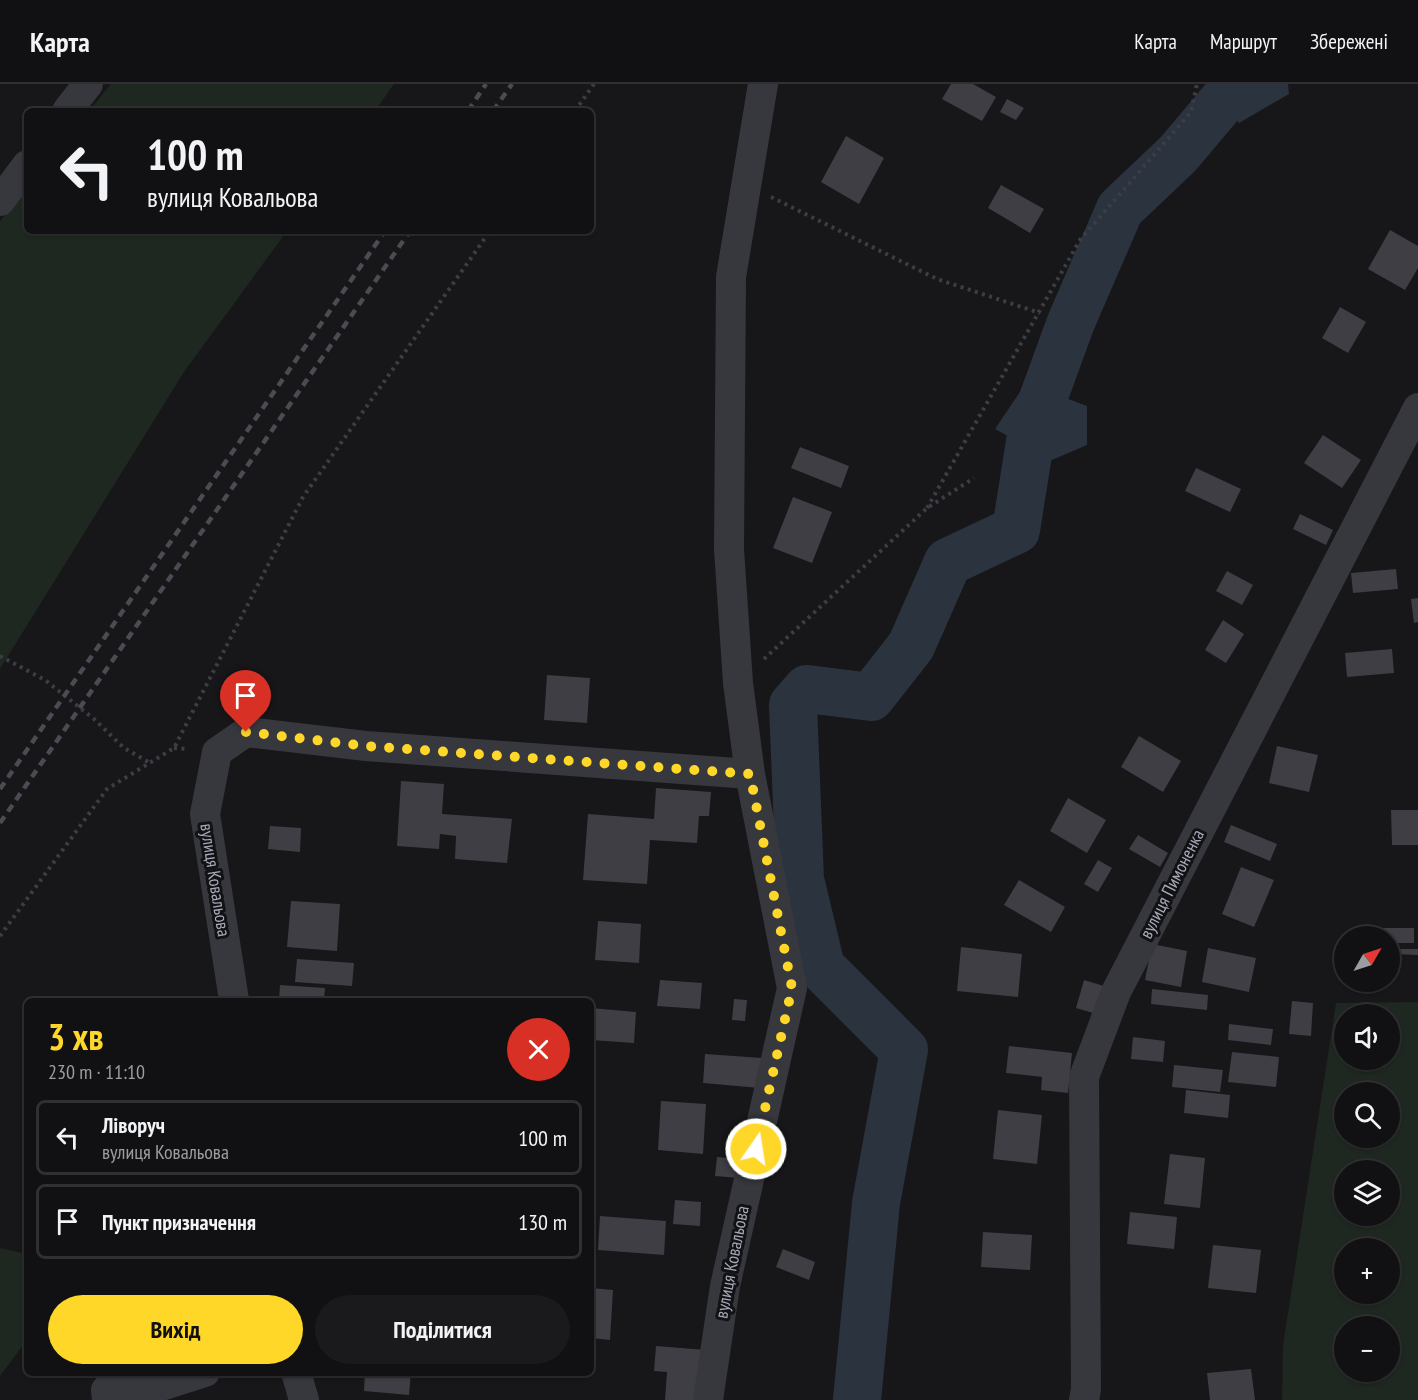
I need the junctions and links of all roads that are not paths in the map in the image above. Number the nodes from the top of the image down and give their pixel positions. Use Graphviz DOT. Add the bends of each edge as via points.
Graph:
graph roads {
  1 [pos="88,84"];
  2 [pos="763,84"];
  3 [pos="70,108"];
  4 [pos="24,169"];
  5 [pos="0,201"];
  6 [pos="1418,408"];
  7 [pos="750,774"];
  8 [pos="234,998"];
  9 [pos="192,1376"];
  10 [pos="297,1376"];
  11 [pos="107,1400"];
  12 [pos="304,1400"];
  13 [pos="708,1400"];
  14 [pos="1084,1400"];
  1 -- 3 [label="street"];
  2 -- 7 [label="street" via="731,277 729,549 738,683"];
  4 -- 5 [label="street"];
  6 -- 14 [label="street, вулиця Пимоненка" via="1116,992 1084,1077"];
  7 -- 8 [label="street, вулиця Ковальова" via="366,746 246,732 216,752 205,814"];
  7 -- 13 [label="street, вулиця Ковальова" via="792,988 725,1286"];
  9 -- 11 [label="street" via="161,1386 106,1390"];
  10 -- 12 [label="street"];
}
